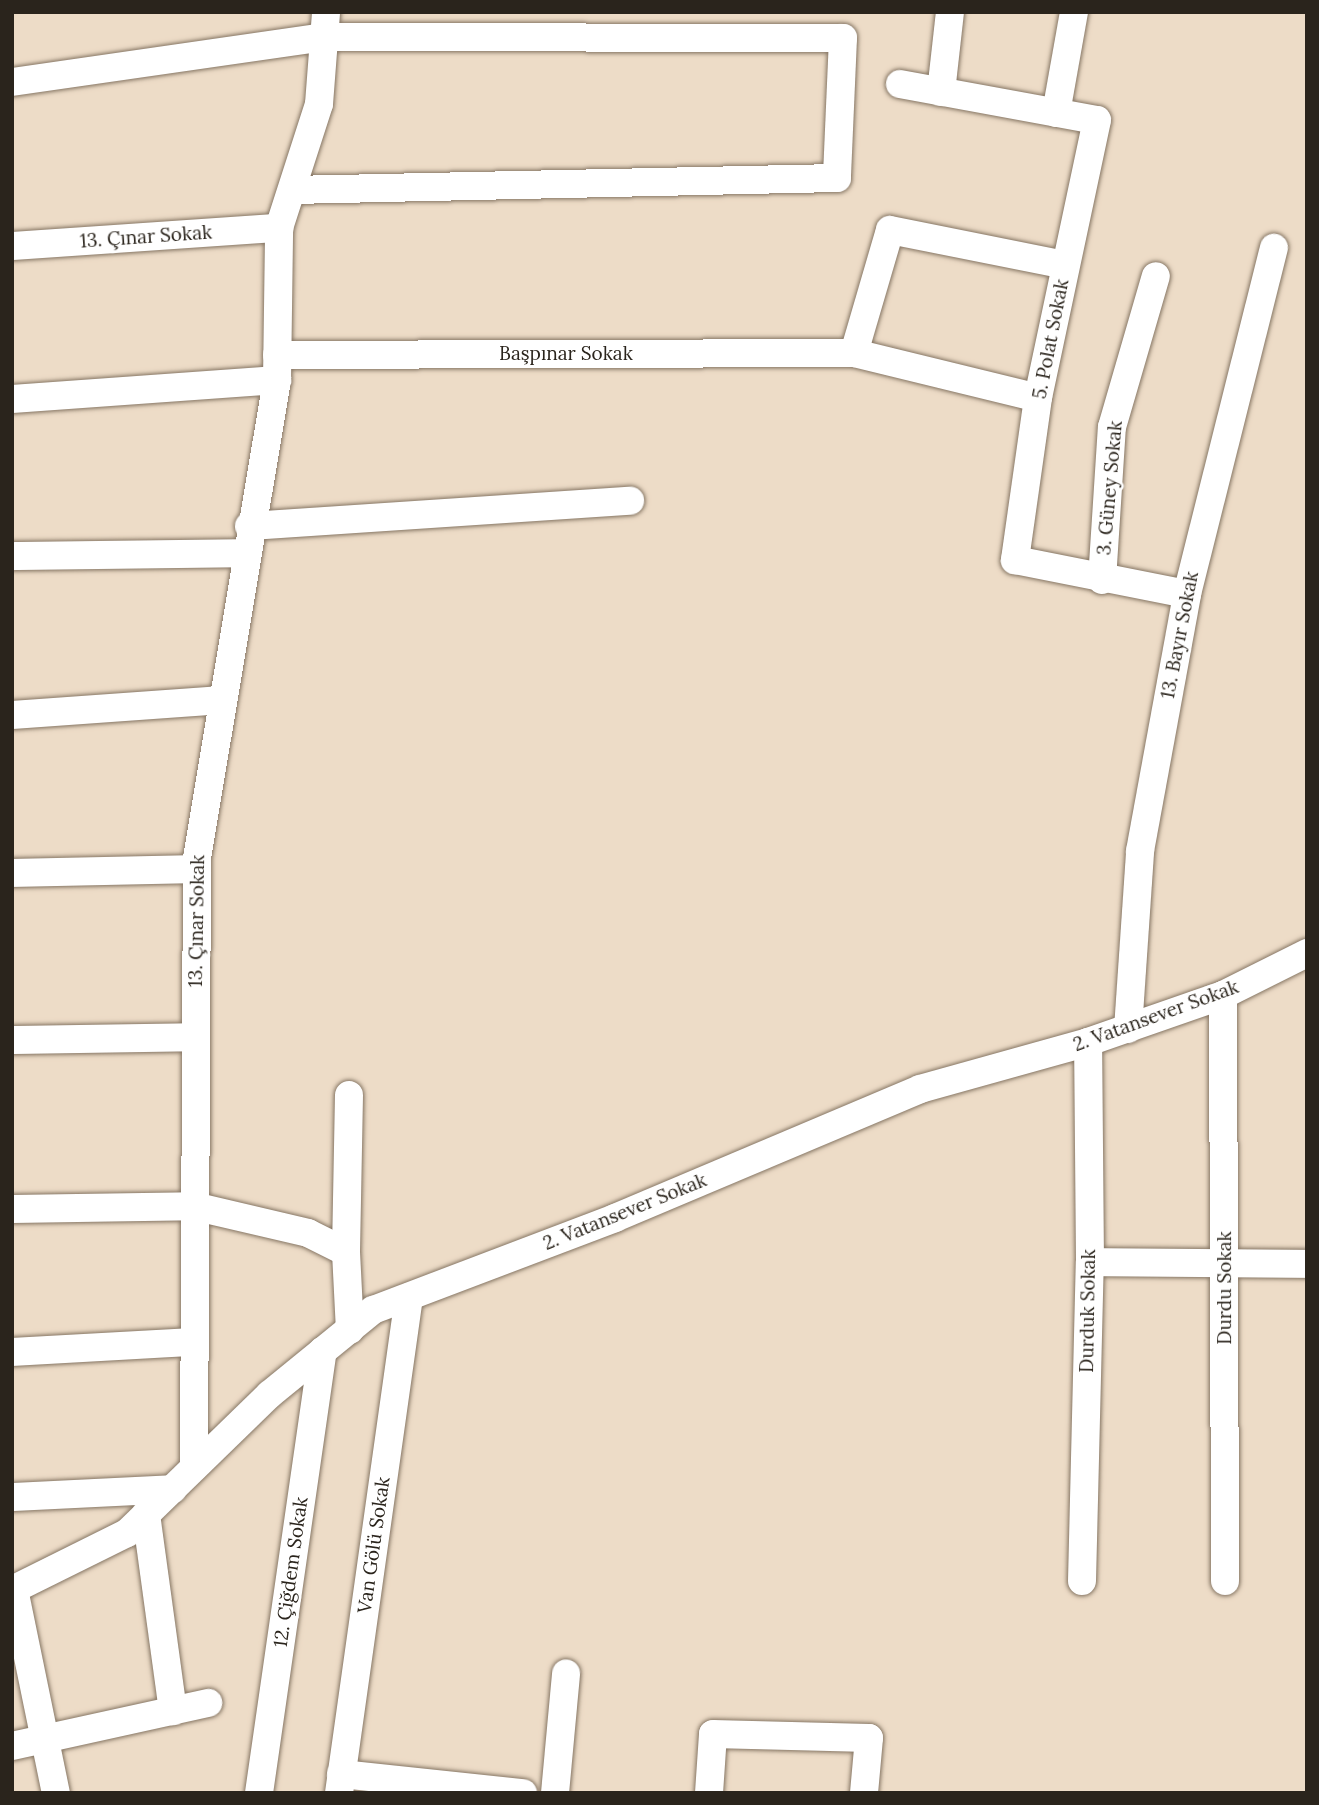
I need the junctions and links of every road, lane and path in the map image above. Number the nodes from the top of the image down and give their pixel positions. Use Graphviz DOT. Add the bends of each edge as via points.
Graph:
graph roads {
  1 [pos="950,12"];
  2 [pos="1074,12"];
  3 [pos="325,25"];
  4 [pos="12,82"];
  5 [pos="900,84"];
  6 [pos="941,92"];
  7 [pos="1056,113"];
  8 [pos="292,190"];
  9 [pos="279,228"];
  10 [pos="12,246"];
  11 [pos="1274,248"];
  12 [pos="1065,265"];
  13 [pos="1156,276"];
  14 [pos="854,353"];
  15 [pos="277,368"];
  16 [pos="12,398"];
  17 [pos="1038,398"];
  18 [pos="630,501"];
  19 [pos="247,539"];
  20 [pos="12,556"];
  21 [pos="1102,580"];
  22 [pos="1187,594"];
  23 [pos="222,700"];
  24 [pos="12,715"];
  25 [pos="197,869"];
  26 [pos="12,873"];
  27 [pos="1307,953"];
  28 [pos="1223,995"];
  29 [pos="1128,1029"];
  30 [pos="195,1037"];
  31 [pos="12,1040"];
  32 [pos="1088,1042"];
  33 [pos="349,1095"];
  34 [pos="193,1206"];
  35 [pos="12,1209"];
  36 [pos="346,1252"];
  37 [pos="1090,1262"];
  38 [pos="1225,1263"];
  39 [pos="1307,1264"];
  40 [pos="409,1297"];
  41 [pos="350,1329"];
  42 [pos="194,1342"];
  43 [pos="323,1351"];
  44 [pos="12,1352"];
  45 [pos="194,1467"];
  46 [pos="173,1489"];
  47 [pos="12,1497"];
  48 [pos="146,1514"];
  49 [pos="1082,1581"];
  50 [pos="1225,1581"];
  51 [pos="13,1589"];
  52 [pos="566,1674"];
  53 [pos="208,1703"];
  54 [pos="173,1710"];
  55 [pos="45,1739"];
  56 [pos="12,1746"];
  57 [pos="340,1783"];
  58 [pos="430,1788"];
  59 [pos="56,1793"];
  60 [pos="259,1793"];
  61 [pos="523,1793"];
  62 [pos="555,1793"];
  63 [pos="709,1793"];
  64 [pos="864,1793"];
  1 -- 6 [label="street"];
  2 -- 7 [label="street"];
  3 -- 4 [label="street"];
  3 -- 8 [label="street, 13. Çınar Sokak" via="319,104"];
  3 -- 8 [label="street" via="843,38 837,177"];
  5 -- 6 [label="street"];
  6 -- 7 [label="street"];
  7 -- 12 [label="street, 5. Polat Sokak" via="1097,120"];
  8 -- 9 [label="street, 13. Çınar Sokak"];
  9 -- 10 [label="street, 13. Çınar Sokak"];
  9 -- 15 [label="street, 13. Çınar Sokak"];
  11 -- 22 [label="street, 13. Bayır Sokak"];
  12 -- 14 [label="street" via="890,230"];
  12 -- 17 [label="street, 5. Polat Sokak"];
  13 -- 21 [label="street, 3. Güney Sokak" via="1112,427"];
  14 -- 15 [label="street, Başpınar Sokak"];
  14 -- 17 [label="street, Başpınar Sokak"];
  15 -- 16 [label="street"];
  15 -- 19 [label="street, 13. Çınar Sokak"];
  17 -- 21 [label="street, 5. Polat Sokak" via="1015,559"];
  18 -- 19 [label="street"];
  19 -- 20 [label="street"];
  19 -- 23 [label="street, 13. Çınar Sokak"];
  21 -- 22 [label="street"];
  22 -- 29 [label="street, 13. Bayır Sokak" via="1140,851"];
  23 -- 24 [label="street"];
  23 -- 25 [label="street, 13. Çınar Sokak"];
  25 -- 26 [label="street"];
  25 -- 30 [label="street, 13. Çınar Sokak"];
  27 -- 28 [label="street, 2. Vatansever Sokak"];
  28 -- 29 [label="street, 2. Vatansever Sokak"];
  28 -- 38 [label="street, Durdu Sokak"];
  29 -- 32 [label="street, 2. Vatansever Sokak"];
  30 -- 31 [label="street"];
  30 -- 34 [label="street, 13. Çınar Sokak"];
  32 -- 37 [label="street, Durduk Sokak"];
  32 -- 40 [label="street, 2. Vatansever Sokak" via="920,1089 615,1218"];
  33 -- 36 [label="street"];
  34 -- 35 [label="street"];
  34 -- 36 [label="street" via="309,1233"];
  34 -- 42 [label="street, 13. Çınar Sokak"];
  36 -- 41 [label="street"];
  37 -- 38 [label="street"];
  37 -- 49 [label="street, Durduk Sokak"];
  38 -- 39 [label="street"];
  38 -- 50 [label="street, Durdu Sokak"];
  40 -- 41 [label="street, 2. Vatansever Sokak" via="373,1310"];
  40 -- 57 [label="street, Van Gölü Sokak"];
  41 -- 43 [label="street, 2. Vatansever Sokak"];
  42 -- 44 [label="street"];
  42 -- 45 [label="street, 13. Çınar Sokak"];
  43 -- 45 [label="street, 2. Vatansever Sokak"];
  43 -- 60 [label="street, 12. Çiğdem Sokak"];
  45 -- 46 [label="street, 2. Vatansever Sokak"];
  46 -- 47 [label="street"];
  46 -- 48 [label="street, 2. Vatansever Sokak"];
  48 -- 51 [label="street, 2. Vatansever Sokak" via="127,1533"];
  48 -- 54 [label="street"];
  51 -- 55 [label="street"];
  52 -- 62 [label="street"];
  53 -- 54 [label="street"];
  54 -- 55 [label="street"];
  55 -- 56 [label="street"];
  55 -- 59 [label="street"];
  57 -- 58 [label="street"];
  58 -- 61 [label="street"];
  63 -- 64 [label="street" via="713,1734 869,1738"];
}
